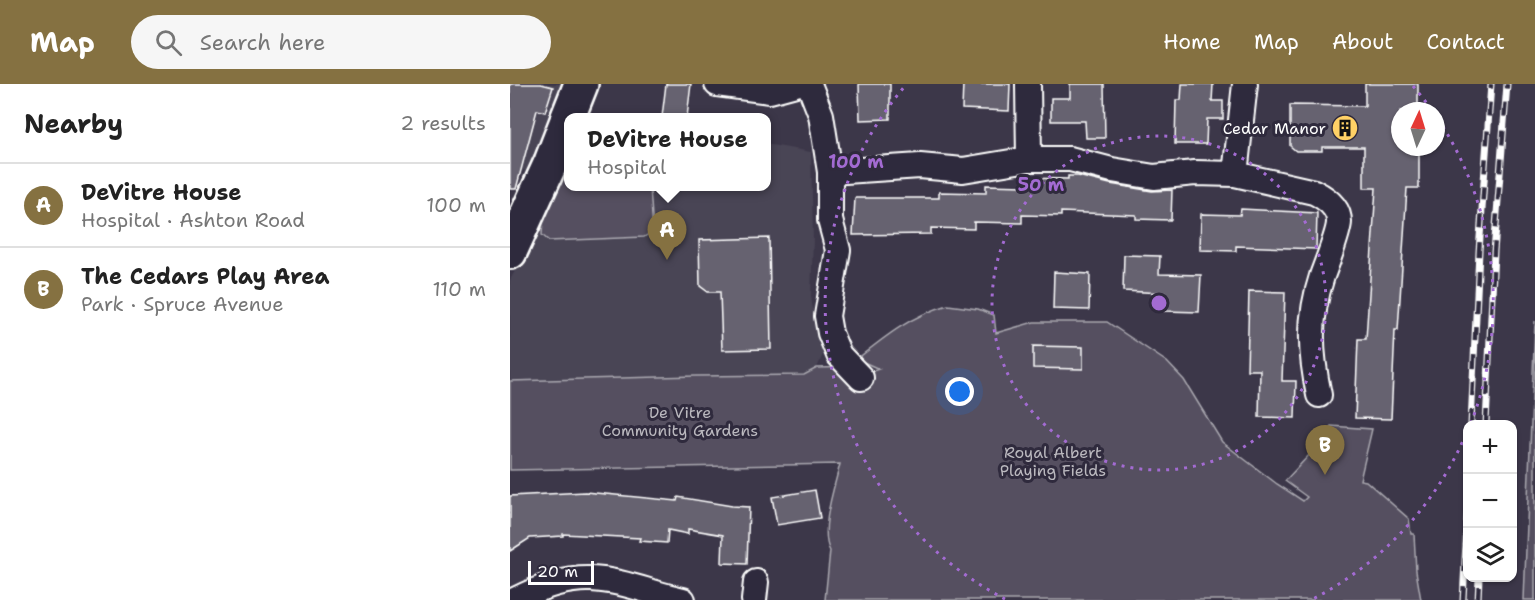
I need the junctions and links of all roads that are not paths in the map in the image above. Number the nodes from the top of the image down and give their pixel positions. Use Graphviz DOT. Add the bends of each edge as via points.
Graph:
graph roads {
  1 [pos="581,84"];
  2 [pos="717,84"];
  3 [pos="796,84"];
  4 [pos="809,84"];
  5 [pos="1028,84"];
  6 [pos="1245,84"];
  7 [pos="570,113"];
  8 [pos="564,128"];
  9 [pos="1029,159"];
  10 [pos="830,172"];
  11 [pos="1235,174"];
  12 [pos="510,252"];
  13 [pos="861,378"];
  14 [pos="1319,395"];
  15 [pos="514,600"];
  16 [pos="683,600"];
  1 -- 7 [label="main road"];
  2 -- 3 [label="street" via="770,91"];
  4 -- 10 [label="street" via="821,116"];
  5 -- 9 [label="street"];
  6 -- 11 [label="street"];
  8 -- 12 [label="main road"];
  9 -- 10 [label="street" via="963,170 920,166"];
  9 -- 11 [label="street" via="1071,159 1154,177"];
  10 -- 13 [label="street" via="830,220 838,250 827,316 839,355"];
  11 -- 14 [label="street" via="1314,192 1335,208 1339,222 1312,315 1313,364"];
  15 -- 16 [label="street" via="559,582 592,579"];
}
